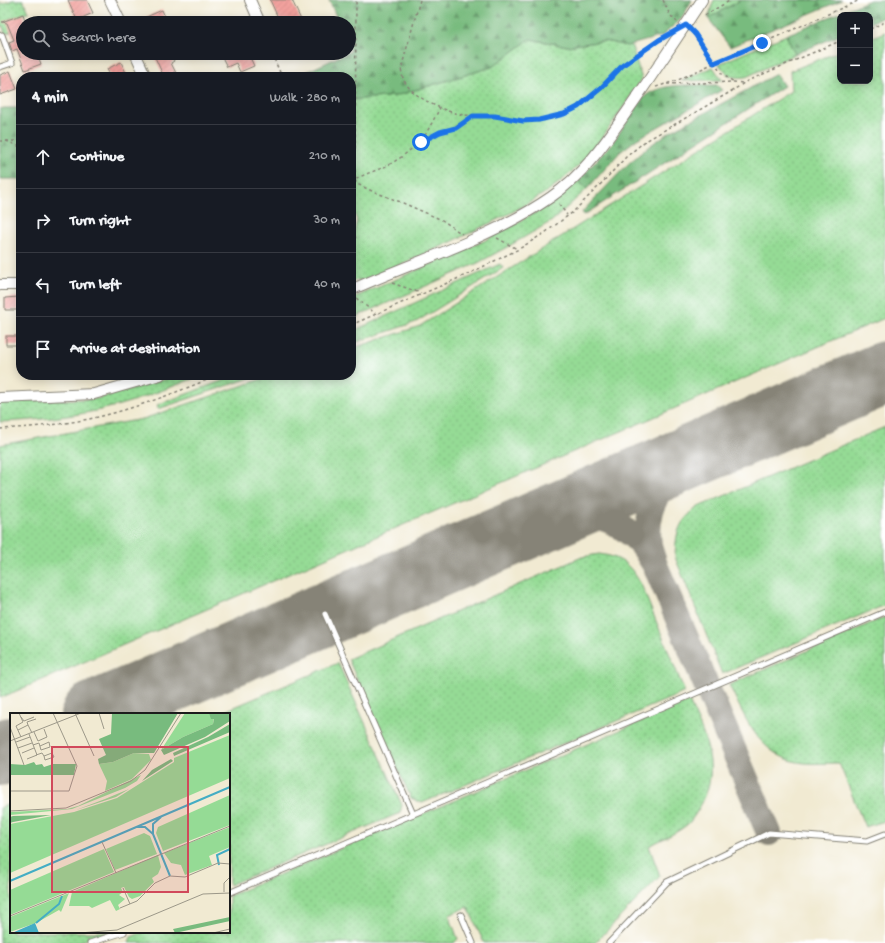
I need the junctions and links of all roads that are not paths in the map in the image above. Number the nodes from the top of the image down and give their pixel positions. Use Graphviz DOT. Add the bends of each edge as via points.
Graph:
graph roads {
  1 [pos="110,0"];
  2 [pos="250,0"];
  3 [pos="702,0"];
  4 [pos="118,16"];
  5 [pos="257,16"];
  6 [pos="0,36"];
  7 [pos="138,60"];
  8 [pos="0,67"];
  9 [pos="144,72"];
  10 [pos="16,285"];
  11 [pos="0,286"];
  12 [pos="356,288"];
  13 [pos="143,380"];
  14 [pos="0,398"];
  15 [pos="885,612"];
  16 [pos="325,614"];
  17 [pos="413,814"];
  18 [pos="885,834"];
  19 [pos="230,893"];
  20 [pos="461,915"];
  21 [pos="121,933"];
  22 [pos="90,943"];
  23 [pos="473,943"];
  24 [pos="609,943"];
  1 -- 4 [label="street"];
  2 -- 5 [label="street"];
  3 -- 12 [label="street" via="603,146 576,176 552,196 515,219"];
  6 -- 8 [label="lane" via="2,35 12,62"];
  7 -- 9 [label="street"];
  10 -- 11 [label="street"];
  13 -- 14 [label="street" via="94,394"];
  15 -- 17 [label="lane"];
  16 -- 17 [label="lane"];
  17 -- 19 [label="lane"];
  18 -- 24 [label="lane" via="867,842 769,833 667,882"];
  20 -- 23 [label="lane"];
  21 -- 22 [label="lane"];
}
